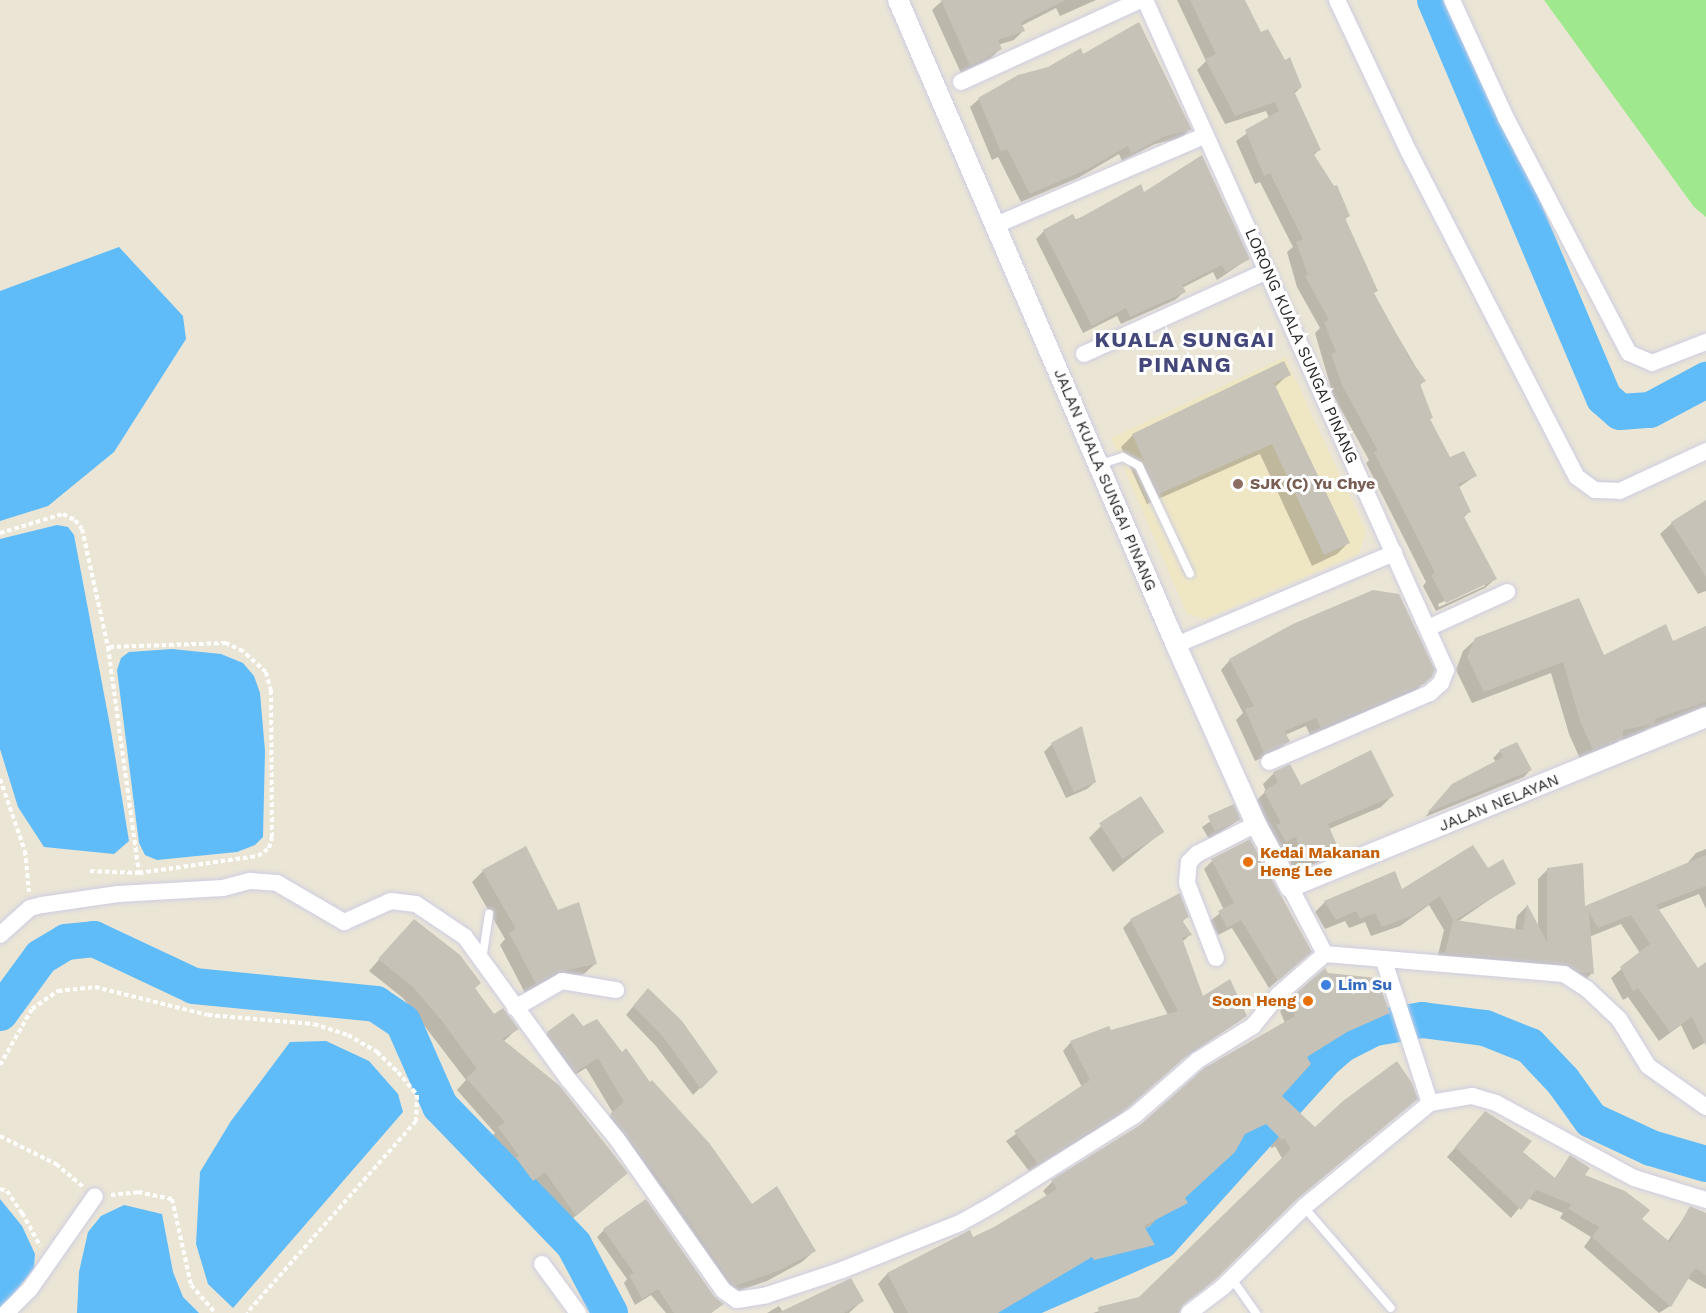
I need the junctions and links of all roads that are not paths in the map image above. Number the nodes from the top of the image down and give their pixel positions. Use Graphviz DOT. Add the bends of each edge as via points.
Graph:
graph roads {
  1 [pos="1143,0"];
  2 [pos="1337,0"];
  3 [pos="1452,0"];
  4 [pos="900,1"];
  5 [pos="961,82"];
  6 [pos="1206,135"];
  7 [pos="996,225"];
  8 [pos="1268,271"];
  9 [pos="1706,342"];
  10 [pos="1084,354"];
  11 [pos="1706,452"];
  12 [pos="1098,465"];
  13 [pos="1394,553"];
  14 [pos="1190,574"];
  15 [pos="1507,592"];
  16 [pos="1428,628"];
  17 [pos="1176,645"];
  18 [pos="1706,717"];
  19 [pos="1269,762"];
  20 [pos="1256,824"];
  21 [pos="1290,887"];
  22 [pos="489,914"];
  23 [pos="0,935"];
  24 [pos="1325,954"];
  25 [pos="1216,958"];
  26 [pos="482,960"];
  27 [pos="1387,969"];
  28 [pos="616,990"];
  29 [pos="515,1008"];
  30 [pos="1430,1103"];
  31 [pos="1706,1107"];
  32 [pos="95,1196"];
  33 [pos="1706,1200"];
  34 [pos="1304,1207"];
  35 [pos="542,1264"];
  36 [pos="1232,1279"];
  37 [pos="1391,1308"];
  38 [pos="6,1313"];
  39 [pos="578,1313"];
  40 [pos="1189,1313"];
  41 [pos="1256,1313"];
  1 -- 5 [label="street"];
  1 -- 6 [label="street, LORONG KUALA SUNGAI PINANG"];
  2 -- 11 [label="street" via="1409,152 1577,477 1595,490 1620,491"];
  3 -- 9 [label="street" via="1506,118 1629,353 1652,363"];
  4 -- 7 [label="street, JALAN KUALA SUNGAI PINANG"];
  6 -- 7 [label="street"];
  6 -- 8 [label="street, LORONG KUALA SUNGAI PINANG"];
  7 -- 12 [label="street, JALAN KUALA SUNGAI PINANG"];
  8 -- 10 [label="street"];
  8 -- 13 [label="street, LORONG KUALA SUNGAI PINANG"];
  12 -- 14 [label="lane" via="1123,457 1139,466"];
  12 -- 17 [label="street, JALAN KUALA SUNGAI PINANG"];
  13 -- 16 [label="street, LORONG KUALA SUNGAI PINANG"];
  13 -- 17 [label="street"];
  15 -- 16 [label="street"];
  16 -- 19 [label="street, LORONG KUALA SUNGAI PINANG" via="1446,670 1436,688"];
  17 -- 20 [label="street, JALAN KUALA SUNGAI PINANG"];
  18 -- 21 [label="street, JALAN NELAYAN"];
  20 -- 21 [label="street, JALAN KUALA SUNGAI PINANG"];
  20 -- 25 [label="street" via="1197,854 1189,862 1187,883"];
  21 -- 24 [label="street, JALAN KUALA SUNGAI PINANG"];
  22 -- 26 [label="lane"];
  23 -- 26 [label="street" via="30,908 88,897 223,888 268,880 344,922 391,901 411,902 465,937"];
  24 -- 27 [label="street"];
  24 -- 29 [label="street" via="1272,1001 1253,1026 1198,1060 1129,1120 994,1204 880,1255 737,1300 723,1290 617,1138"];
  26 -- 29 [label="street"];
  27 -- 30 [label="street"];
  27 -- 31 [label="street" via="1554,972 1575,978 1619,1019 1648,1066"];
  28 -- 29 [label="street" via="562,981"];
  30 -- 33 [label="street" via="1472,1096 1496,1102 1634,1178"];
  30 -- 34 [label="street"];
  32 -- 38 [label="street" via="30,1289"];
  34 -- 36 [label="street"];
  34 -- 37 [label="lane"];
  35 -- 39 [label="street"];
  36 -- 40 [label="street"];
  36 -- 41 [label="lane"];
}
